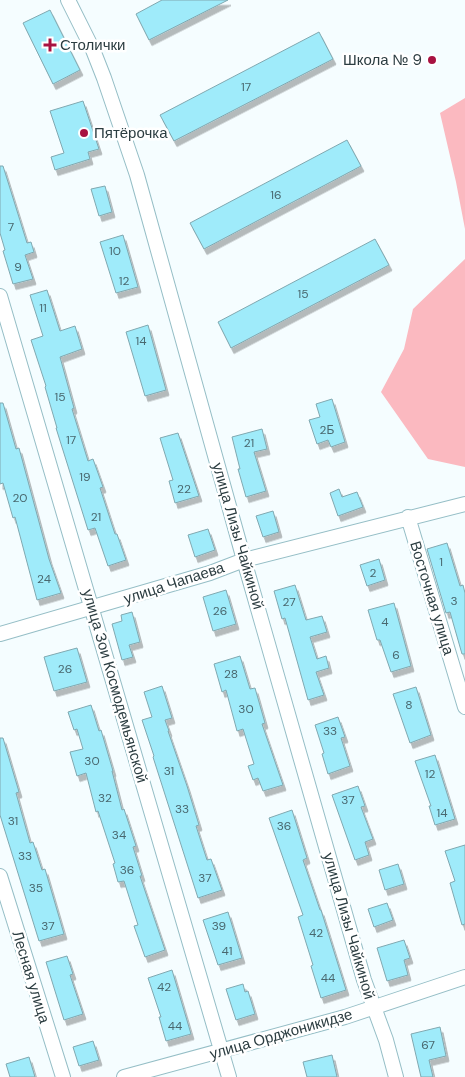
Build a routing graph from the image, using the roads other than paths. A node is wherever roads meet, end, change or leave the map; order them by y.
1 (68, 0) edge
2 (0, 296) edge
3 (465, 504) edge
4 (408, 517) junction
5 (244, 560) junction
6 (93, 608) junction
7 (0, 634) edge
8 (465, 707) edge
9 (0, 876) edge
10 (465, 978) edge
11 (373, 1007) junction
12 (222, 1052) junction
13 (63, 1077) edge
14 (124, 1077) edge
15 (229, 1077) edge
16 (396, 1077) edge

1 - 5 street, улица Лизы Чайкиной
2 - 6 street, улица Зои Космодемьянской
3 - 4 street, улица Чапаева
4 - 5 street, улица Чапаева
4 - 8 street, Восточная улица
5 - 6 street, улица Чапаева
5 - 11 street, улица Лизы Чайкиной
6 - 7 street, улица Чапаева
6 - 12 street, улица Зои Космодемьянской
9 - 13 street, Лесная улица
10 - 11 street, улица Орджоникидзе
11 - 12 street, улица Орджоникидзе
11 - 16 street, улица Лизы Чайкиной
12 - 14 street, улица Орджоникидзе
12 - 15 street, улица Зои Космодемьянской

